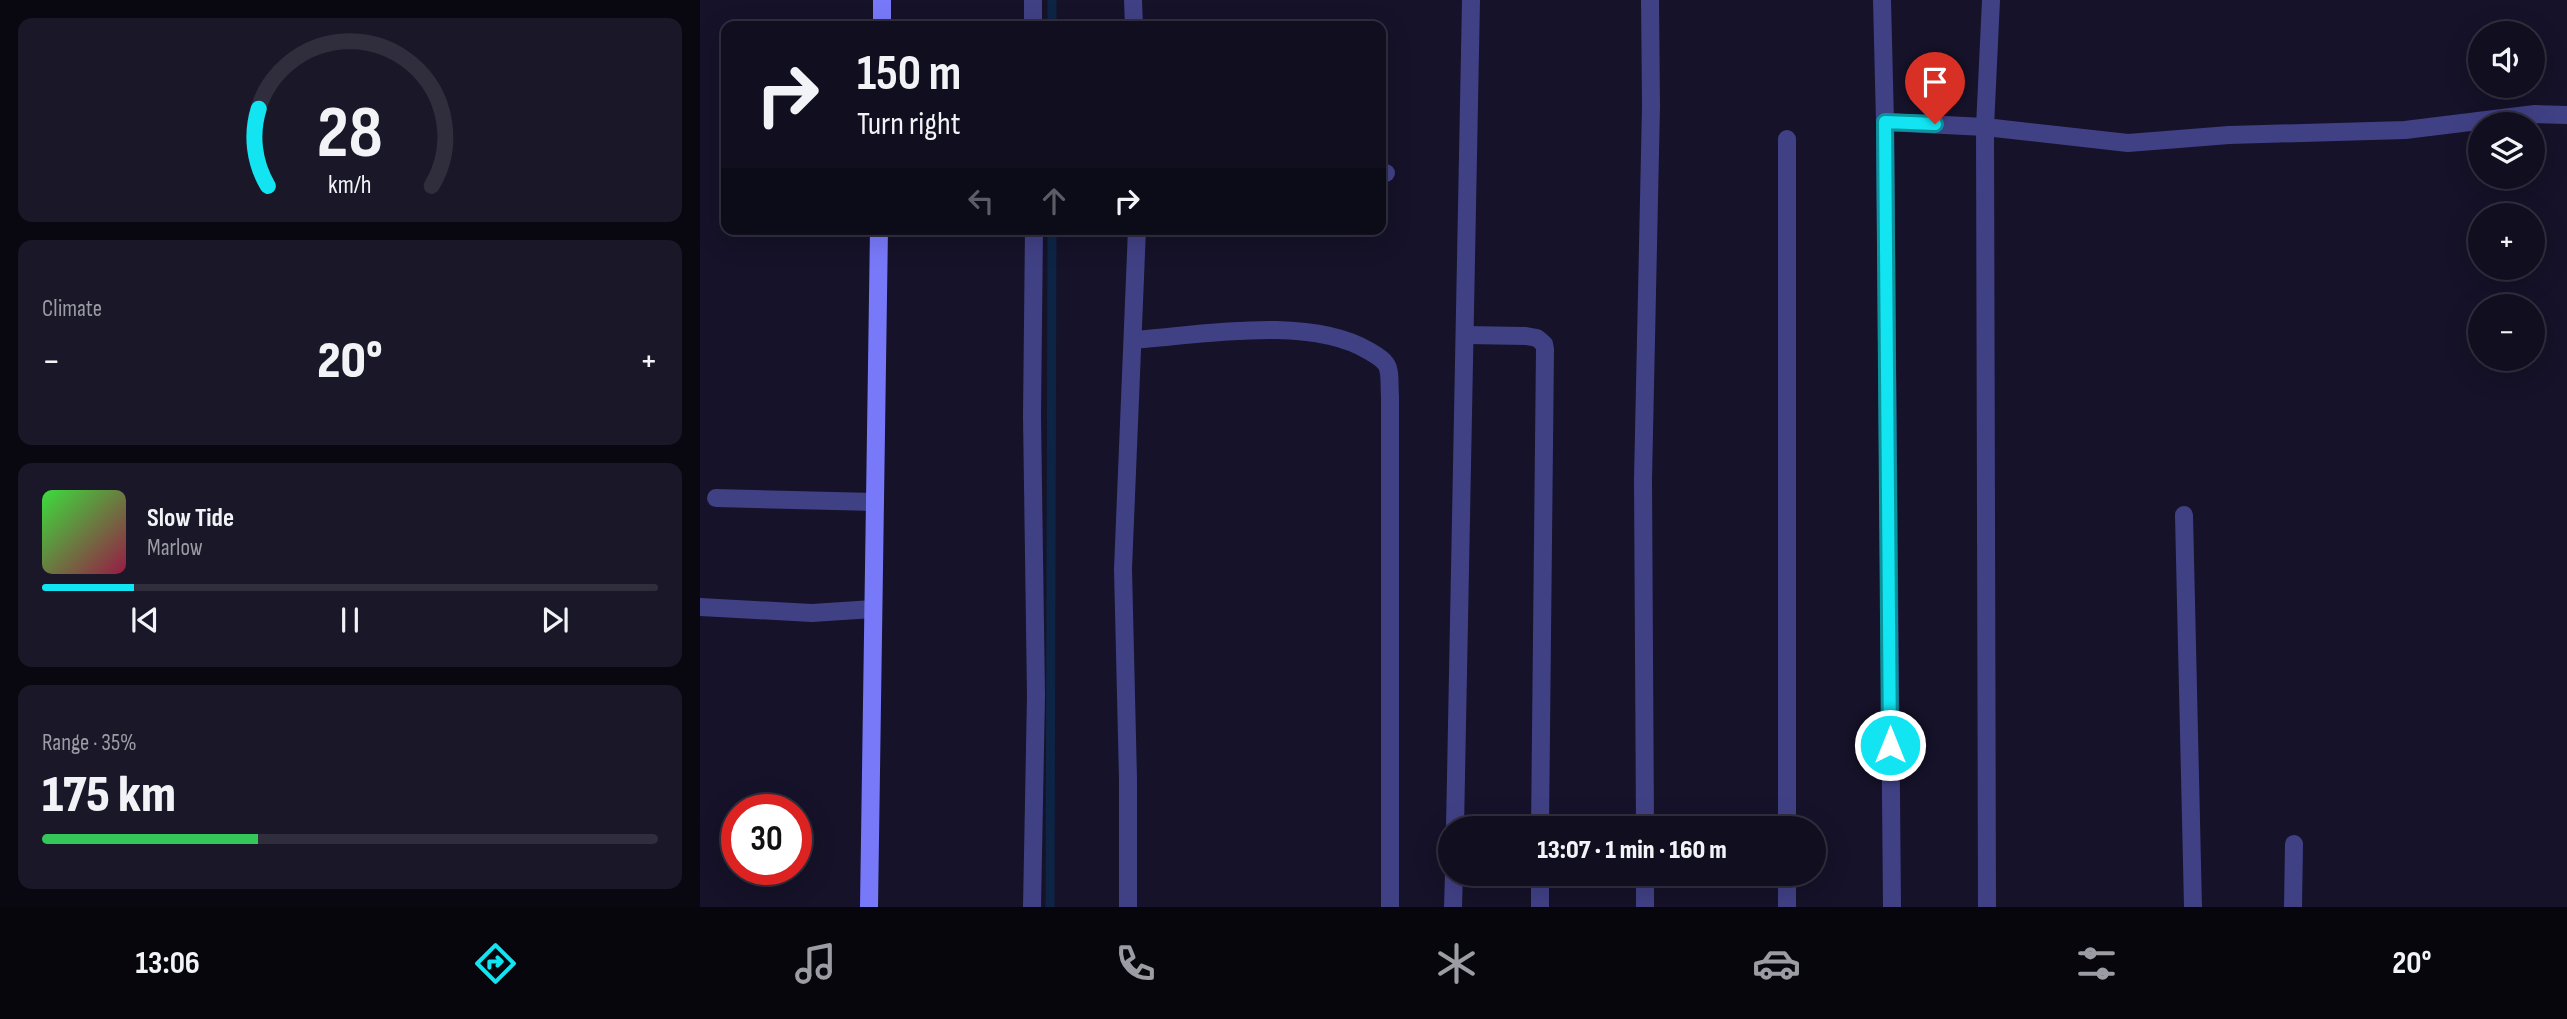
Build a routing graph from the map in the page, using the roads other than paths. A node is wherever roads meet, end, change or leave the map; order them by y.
1 (882, 0) edge
2 (1033, 0) edge
3 (1133, 0) edge
4 (1471, 0) edge
5 (1650, 0) edge
6 (1882, 0) edge
7 (1992, 0) edge
8 (882, 21) edge
9 (1034, 21) edge
10 (1134, 21) edge
11 (2567, 115) edge
12 (1885, 122) junction
13 (1985, 127) junction
14 (1787, 139) dead end
15 (879, 235) edge
16 (1034, 235) edge
17 (1136, 235) edge
18 (1465, 335) junction
19 (1133, 341) junction
20 (716, 498) dead end
21 (875, 502) junction
22 (2184, 514) dead end
23 (700, 607) edge
24 (873, 609) junction
25 (1455, 816) edge
26 (1540, 816) edge
27 (1645, 816) edge
28 (1787, 816) edge
29 (2294, 844) dead end
30 (1454, 886) edge
31 (1540, 886) edge
32 (1645, 886) edge
33 (1787, 886) edge
34 (869, 907) edge
35 (1032, 907) edge
36 (1128, 907) edge
37 (1390, 907) edge
38 (1453, 907) edge
39 (1540, 907) edge
40 (1646, 907) edge
41 (1787, 907) edge
42 (1892, 907) edge
43 (1987, 907) edge
44 (2193, 907) edge
45 (2293, 907) edge

1 - 8 main road
2 - 9 street
3 - 10 street
4 - 18 street
5 - 27 street
6 - 12 street
7 - 13 street
11 - 13 street
12 - 13 street
12 - 42 street
13 - 43 street
14 - 28 street
15 - 21 main road
16 - 35 street
17 - 19 street
18 - 25 street
18 - 26 street
19 - 36 street
19 - 37 street
20 - 21 street
21 - 24 main road
22 - 44 street
23 - 24 street
24 - 34 main road
29 - 45 street
30 - 38 street
31 - 39 street
32 - 40 street
33 - 41 street

